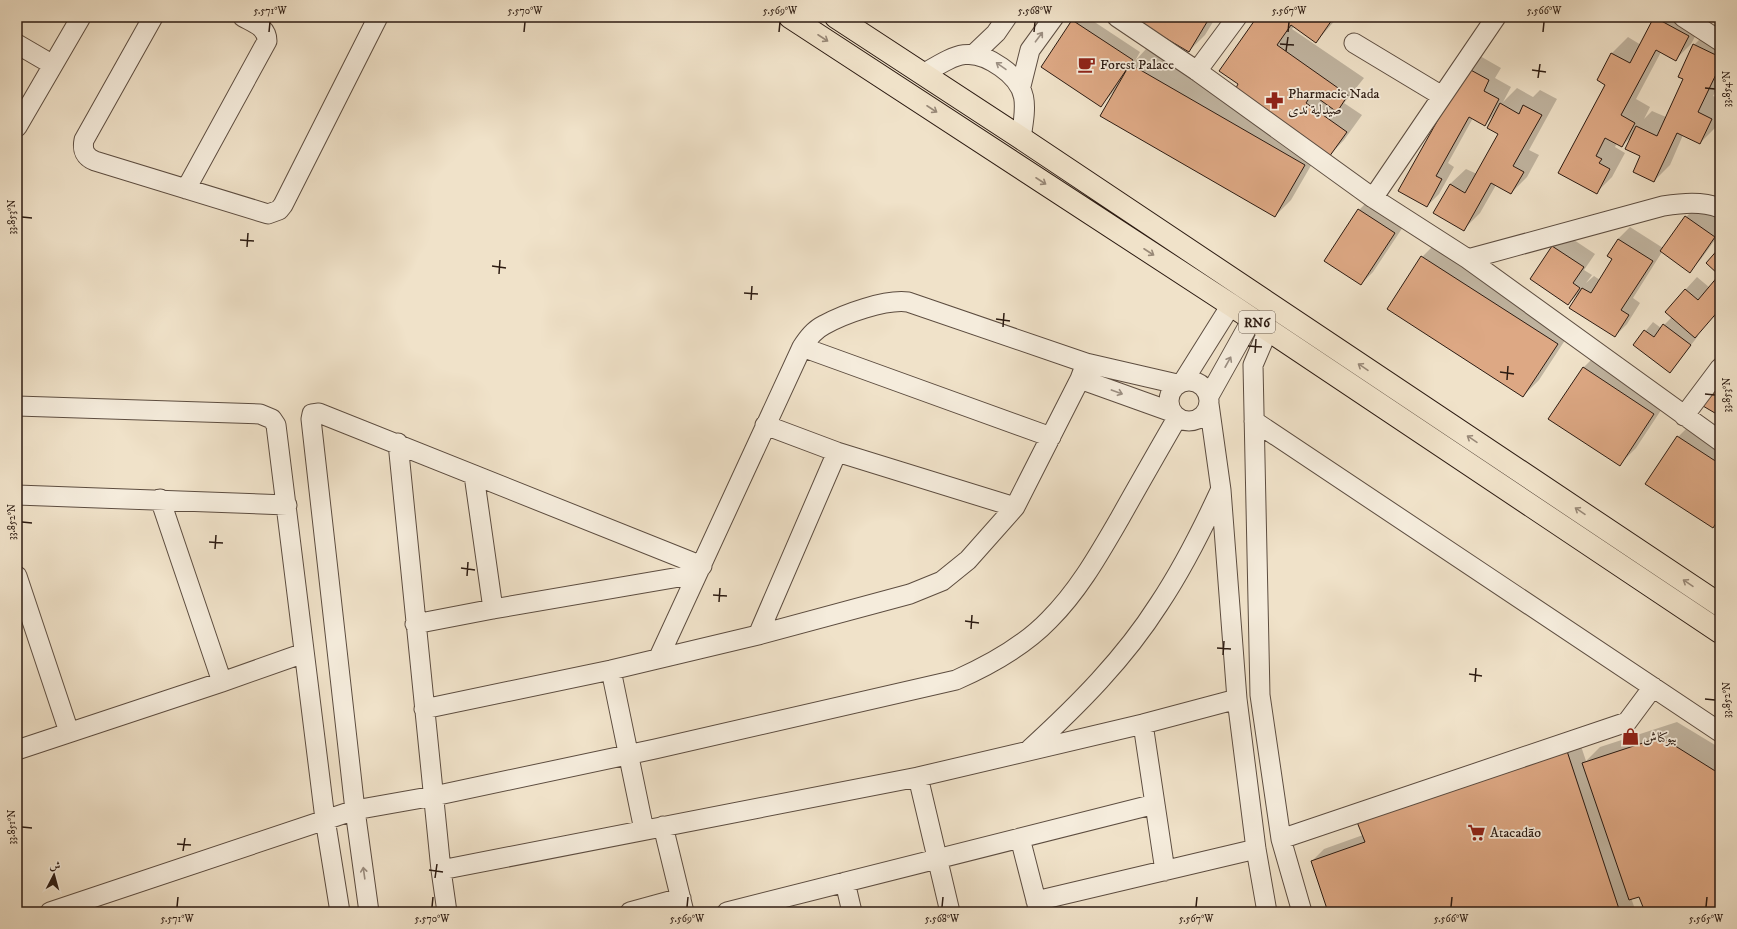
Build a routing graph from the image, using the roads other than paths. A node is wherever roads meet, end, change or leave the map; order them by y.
1 (81, 17) edge
2 (153, 17) edge
3 (244, 17) edge
4 (378, 17) edge
5 (790, 17) edge
6 (836, 17) edge
7 (1007, 17) edge
8 (1054, 17) edge
9 (1117, 17) edge
10 (1237, 17) edge
11 (1496, 17) edge
12 (1683, 17) edge
13 (1720, 41) edge
14 (1354, 43) dead end
15 (17, 44) edge
16 (974, 54) junction
17 (52, 65) junction
18 (1197, 71) junction
19 (923, 74) junction
20 (1022, 86) junction
21 (1442, 96) junction
22 (17, 127) edge
23 (1021, 138) junction
24 (186, 189) junction
25 (1373, 198) junction
26 (1720, 208) edge
27 (1468, 259) junction
28 (1231, 305) junction
29 (1260, 324) junction
30 (802, 347) junction
31 (1720, 368) edge
32 (1083, 371) junction
33 (1181, 382) junction
34 (1209, 400) junction
35 (17, 406) edge
36 (1175, 415) junction
37 (1684, 416) junction
38 (1254, 421) junction
39 (765, 425) junction
40 (1051, 437) junction
41 (1720, 441) edge
42 (398, 443) junction
43 (837, 452) junction
44 (474, 475) junction
45 (1221, 490) junction
46 (17, 495) edge
47 (160, 499) junction
48 (286, 505) junction
49 (1015, 507) junction
50 (700, 570) junction
51 (17, 576) edge
52 (1720, 605) edge
53 (493, 609) junction
54 (415, 624) junction
55 (1720, 632) edge
56 (758, 635) junction
57 (304, 653) junction
58 (659, 657) junction
59 (611, 670) junction
60 (222, 682) junction
61 (1653, 687) junction
62 (1237, 699) junction
63 (424, 708) junction
64 (1143, 724) junction
65 (68, 732) junction
66 (1720, 732) edge
67 (17, 750) edge
68 (1029, 750) junction
69 (630, 754) junction
70 (918, 777) junction
71 (434, 796) junction
72 (1155, 804) junction
73 (355, 810) junction
74 (325, 819) junction
75 (664, 826) junction
76 (644, 830) junction
77 (1020, 838) junction
78 (1281, 839) junction
79 (1256, 849) junction
80 (938, 859) junction
81 (441, 870) junction
82 (1165, 871) junction
83 (845, 882) junction
84 (682, 905) edge
85 (771, 907) edge
86 (1037, 907) edge
87 (50, 912) edge
88 (340, 912) edge
89 (369, 912) edge
90 (447, 912) edge
91 (630, 912) edge
92 (727, 912) edge
93 (852, 912) edge
94 (950, 912) edge
95 (1267, 912) edge
96 (1302, 912) edge

1 - 17 street
2 - 24 street
3 - 24 street
4 - 24 street
5 -> 28 highway, RN6
6 - 19 highway, RN6
7 - 16 street
20 -> 8 street
9 - 18 street
10 - 18 street
11 - 21 street
12 - 13 street
14 - 21 street
15 - 17 street
16 - 19 street
20 -> 16 street
17 - 22 street
18 - 25 street
19 - 23 highway, RN6
20 - 23 street
21 - 25 street
52 -> 23 highway, RN6
25 - 27 street
26 - 27 street
27 - 37 street
28 - 29 highway, RN6
28 - 33 street
34 -> 29 street
29 - 38 street
29 - 55 highway, RN6
30 - 32 street
30 - 39 street
30 - 40 street
31 - 37 street
32 - 33 street
32 -> 36 street
32 - 40 street
33 - 34 street
33 - 36 street
34 - 36 street
34 - 45 street
35 - 48 street
36 - 69 street
37 - 41 street
38 - 61 street
38 - 78 street
39 - 43 street
39 - 50 street
40 - 49 street
42 - 44 street
42 - 54 street
42 - 73 street
43 - 49 street
43 - 56 street
44 - 50 street
44 - 53 street
45 - 62 street
45 - 68 street
46 - 47 street
47 - 48 street
47 - 60 street
48 - 57 street
49 - 56 street
50 - 53 street
50 - 58 street
51 - 65 street
53 - 54 street
54 - 63 street
56 - 58 street
57 - 60 street
57 - 74 street
58 - 59 street
59 - 63 street
59 - 69 street
60 - 65 street
61 - 66 street
61 - 78 street
62 - 64 street
62 - 79 street
63 - 71 street
64 - 68 street
64 - 72 street
65 - 67 street
68 - 70 street
69 - 71 street
69 - 76 street
70 - 75 street
70 - 80 street
71 - 73 street
71 - 81 street
72 - 77 street
72 - 82 street
73 - 74 street
89 -> 73 street
74 - 87 street
74 - 88 street
75 - 76 street
75 - 84 street
76 - 81 street
77 - 80 street
77 - 86 street
78 - 96 street
79 - 82 street
79 - 95 street
80 - 83 street
80 - 94 street
81 - 90 street
82 - 86 street
83 - 85 street
83 - 93 street
84 - 91 street
85 - 92 street

